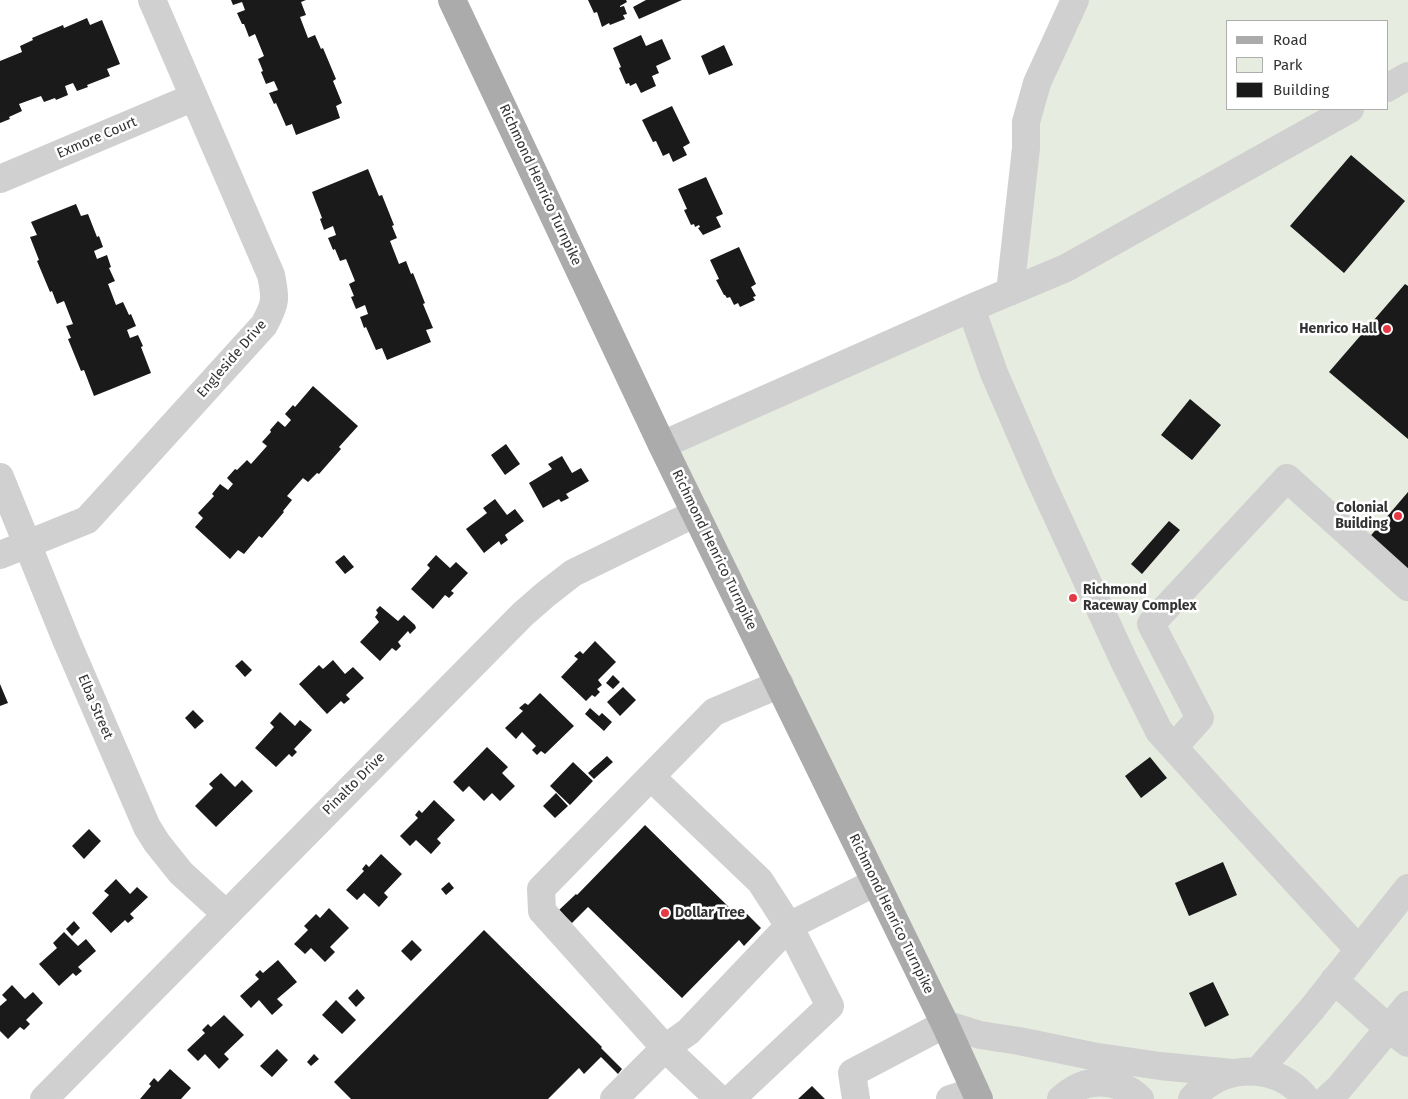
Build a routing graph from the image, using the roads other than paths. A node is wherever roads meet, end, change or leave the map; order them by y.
1 (152, 0) edge
2 (452, 0) edge
3 (1075, 0) edge
4 (1408, 76) edge
5 (1388, 87) edge
6 (194, 97) junction
7 (1348, 110) edge
8 (0, 179) edge
9 (1010, 292) junction
10 (971, 308) junction
11 (662, 445) junction
12 (0, 477) edge
13 (696, 513) junction
14 (27, 545) junction
15 (0, 555) edge
16 (1408, 587) edge
17 (780, 684) junction
18 (1174, 747) junction
19 (651, 777) junction
20 (876, 882) junction
21 (1408, 888) edge
22 (226, 914) junction
23 (789, 926) junction
24 (1359, 950) junction
25 (1334, 980) junction
26 (1408, 1005) edge
27 (945, 1024) junction
28 (1398, 1036) edge
29 (665, 1048) junction
30 (1092, 1056) junction
31 (1245, 1072) junction
32 (1137, 1095) edge
33 (968, 1096) edge
34 (44, 1099) edge
35 (614, 1099) edge
36 (718, 1099) edge
37 (731, 1099) edge
38 (856, 1099) edge
39 (1061, 1099) edge
40 (1192, 1099) edge
41 (1306, 1099) edge
42 (1327, 1099) edge

1 - 6 street, Engleside Drive
2 - 11 main road, Richmond Henrico Turnpike
3 - 9 street
4 - 5 street
6 - 8 street, Exmore Court
6 - 14 street, Engleside Drive
7 - 9 street
9 - 10 street
10 - 11 street
10 - 18 street
11 - 13 main road, Richmond Henrico Turnpike
12 - 14 street, Elba Street
13 - 17 main road, Richmond Henrico Turnpike
13 - 22 street, Pinalto Drive
14 - 15 street, Engleside Drive
14 - 22 street, Elba Street
16 - 18 street
17 - 19 street
17 - 20 main road, Richmond Henrico Turnpike
18 - 24 street
19 - 23 street
19 - 29 street
20 - 23 street
20 - 27 main road, Richmond Henrico Turnpike
21 - 24 street
22 - 34 street, Pinalto Drive
23 - 29 street
23 - 37 street
24 - 25 street
25 - 28 street
25 - 31 street
26 - 28 street
27 - 30 street
27 - 33 main road, Richmond Henrico Turnpike
27 - 38 street
28 - 42 street
29 - 35 street
29 - 36 street
30 - 31 street
30 - 32 street
31 - 40 street
31 - 41 street
32 - 39 street

